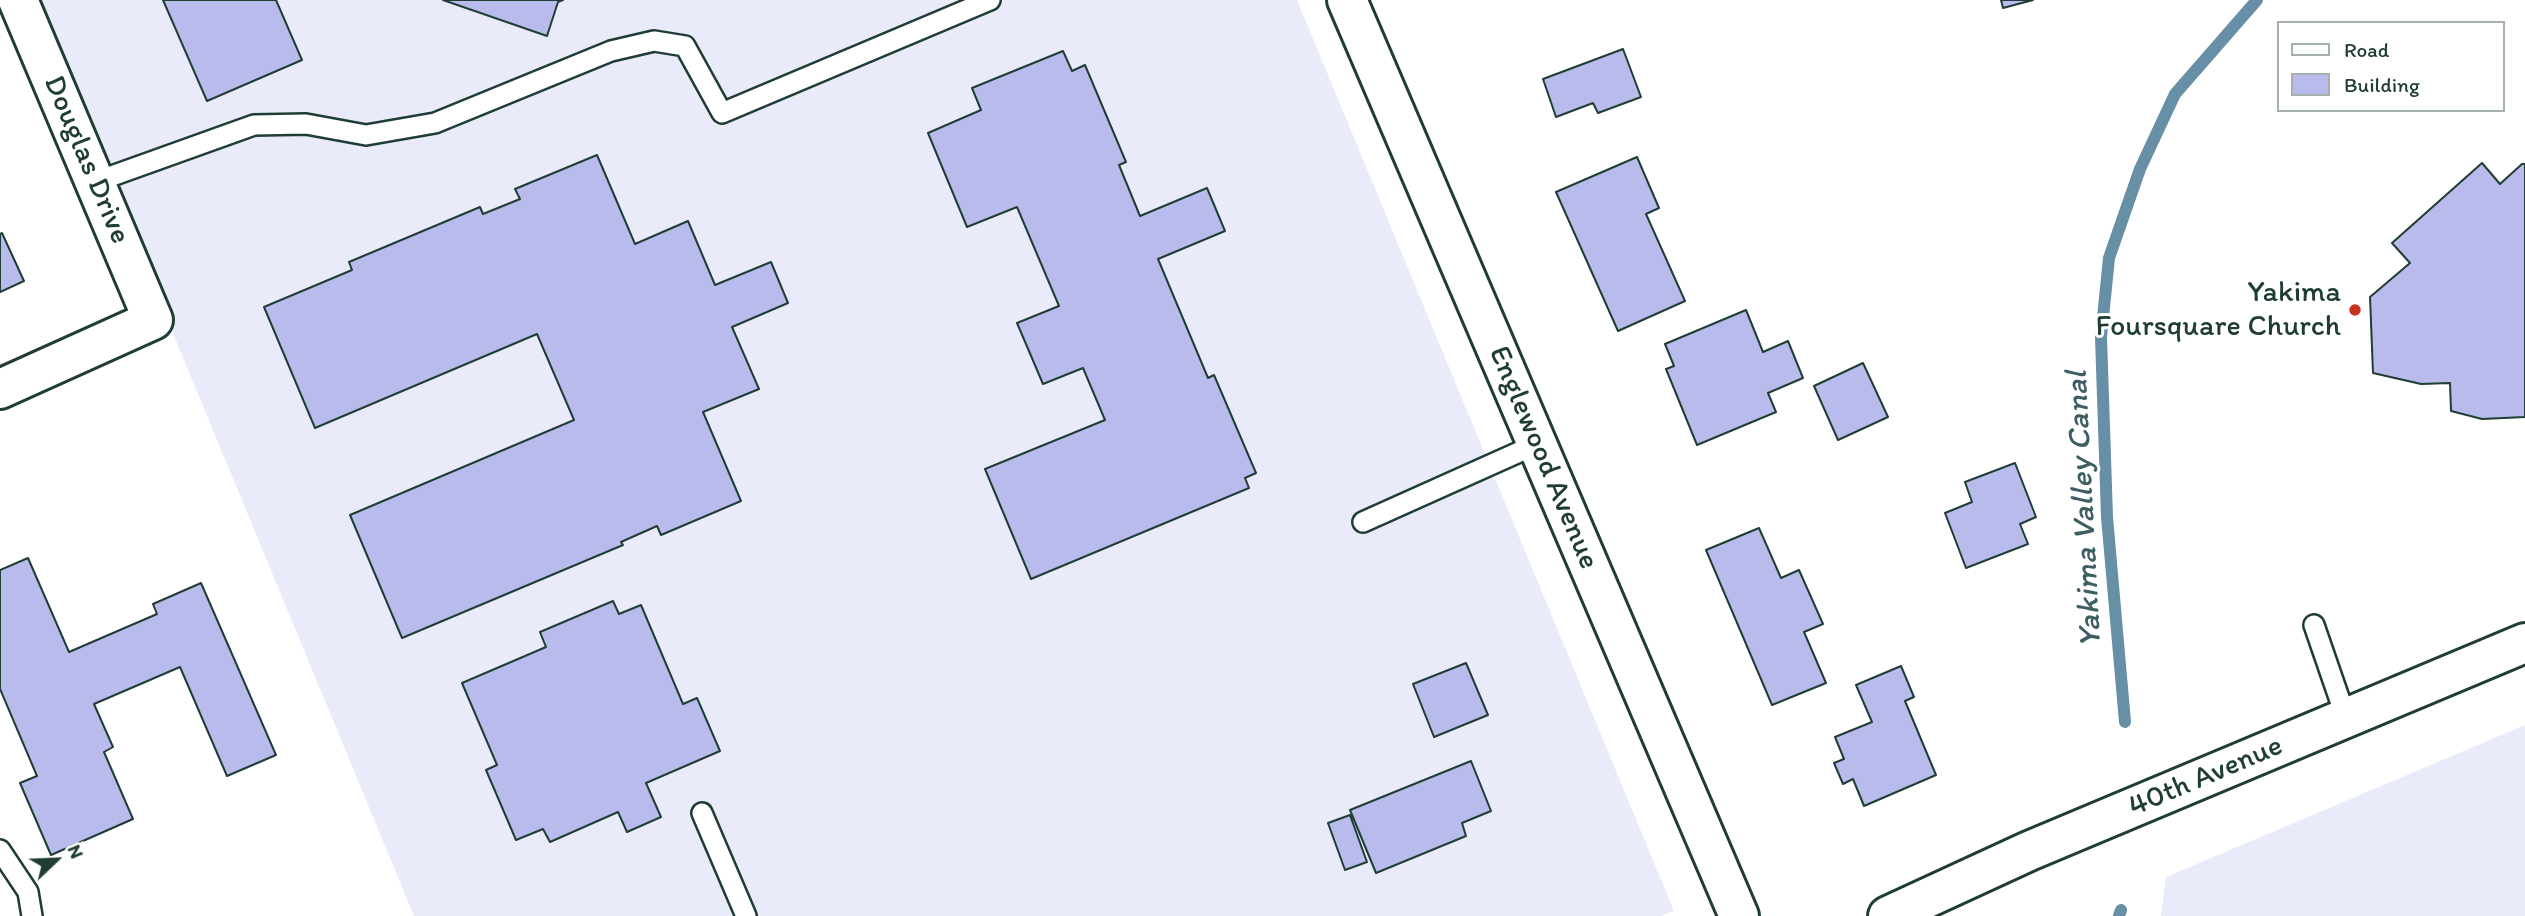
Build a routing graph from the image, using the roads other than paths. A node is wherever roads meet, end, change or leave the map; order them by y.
1 (18, 0) edge
2 (990, 0) edge
3 (1347, 0) edge
4 (95, 182) junction
5 (0, 388) edge
6 (1537, 444) junction
7 (1363, 522) dead end
8 (2314, 625) dead end
9 (2525, 643) edge
10 (2346, 718) junction
11 (702, 813) dead end
12 (0, 850) edge
13 (32, 916) edge
14 (746, 916) edge
15 (1738, 916) edge
16 (1888, 916) edge

1 - 4 street, Douglas Drive
2 - 4 lane
3 - 6 street, Englewood Avenue
4 - 5 street, Douglas Drive
6 - 7 lane
6 - 15 street, Englewood Avenue
8 - 10 lane
9 - 10 street, 40th Avenue
10 - 16 street, 40th Avenue
11 - 14 lane
12 - 13 lane

